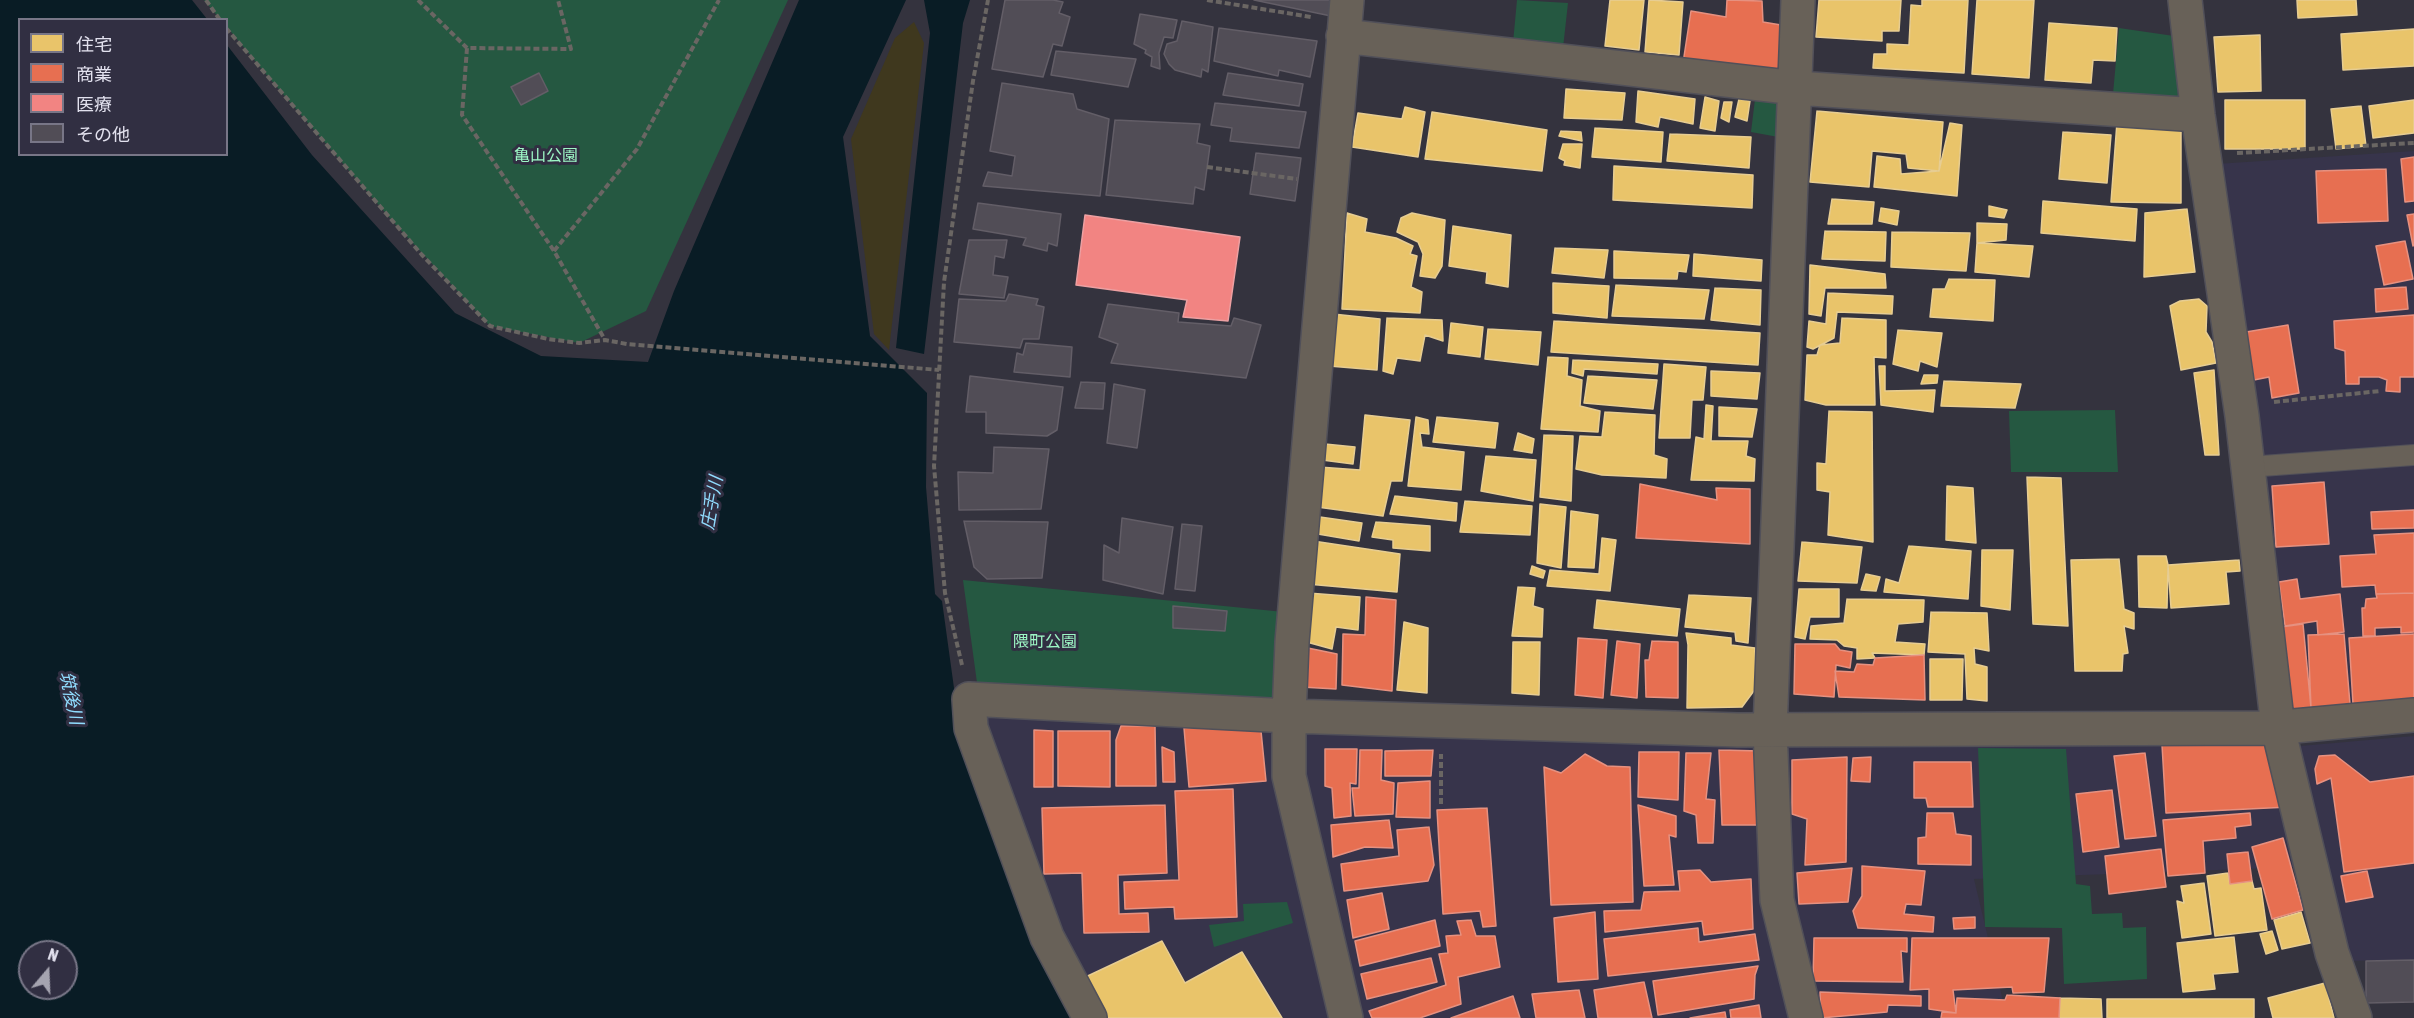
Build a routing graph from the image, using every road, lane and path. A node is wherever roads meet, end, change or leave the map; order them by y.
1 (206, 0) edge
2 (418, 0) edge
3 (558, 0) edge
4 (719, 0) edge
5 (988, 0) edge
6 (1207, 0) edge
7 (1798, 0) edge
8 (2185, 0) edge
9 (219, 18) edge
10 (1345, 19) edge
11 (228, 30) edge
12 (467, 48) junction
13 (1796, 88) junction
14 (2198, 115) junction
15 (2414, 143) edge
16 (2204, 155) junction
17 (1207, 167) dead end
18 (1330, 184) junction
19 (554, 251) junction
20 (605, 340) junction
21 (2380, 391) dead end
22 (2241, 406) junction
23 (2414, 455) edge
24 (2248, 467) junction
25 (2414, 715) edge
26 (1289, 717) junction
27 (1441, 721) junction
28 (2278, 728) junction
29 (1770, 730) junction
30 (1441, 804) dead end
31 (1090, 1018) edge
32 (1346, 1018) edge
33 (1806, 1018) edge
34 (2355, 1018) edge

1 - 9 path
2 - 12 path
3 - 12 path
4 - 19 path
5 - 20 path
6 - 10 path
7 - 13 street
8 - 14 street
10 - 13 street
10 - 18 street
11 - 20 path
12 - 19 path
13 - 14 street
13 - 29 street
14 - 16 street
15 - 16 path
16 - 22 street
17 - 18 path
18 - 26 street
19 - 20 path
21 - 22 path
22 - 24 street
23 - 24 lane
24 - 28 street
25 - 28 street
26 - 27 street
26 - 31 street
26 - 32 street
27 - 29 street
27 - 30 path
28 - 29 street
28 - 34 street
29 - 33 street

